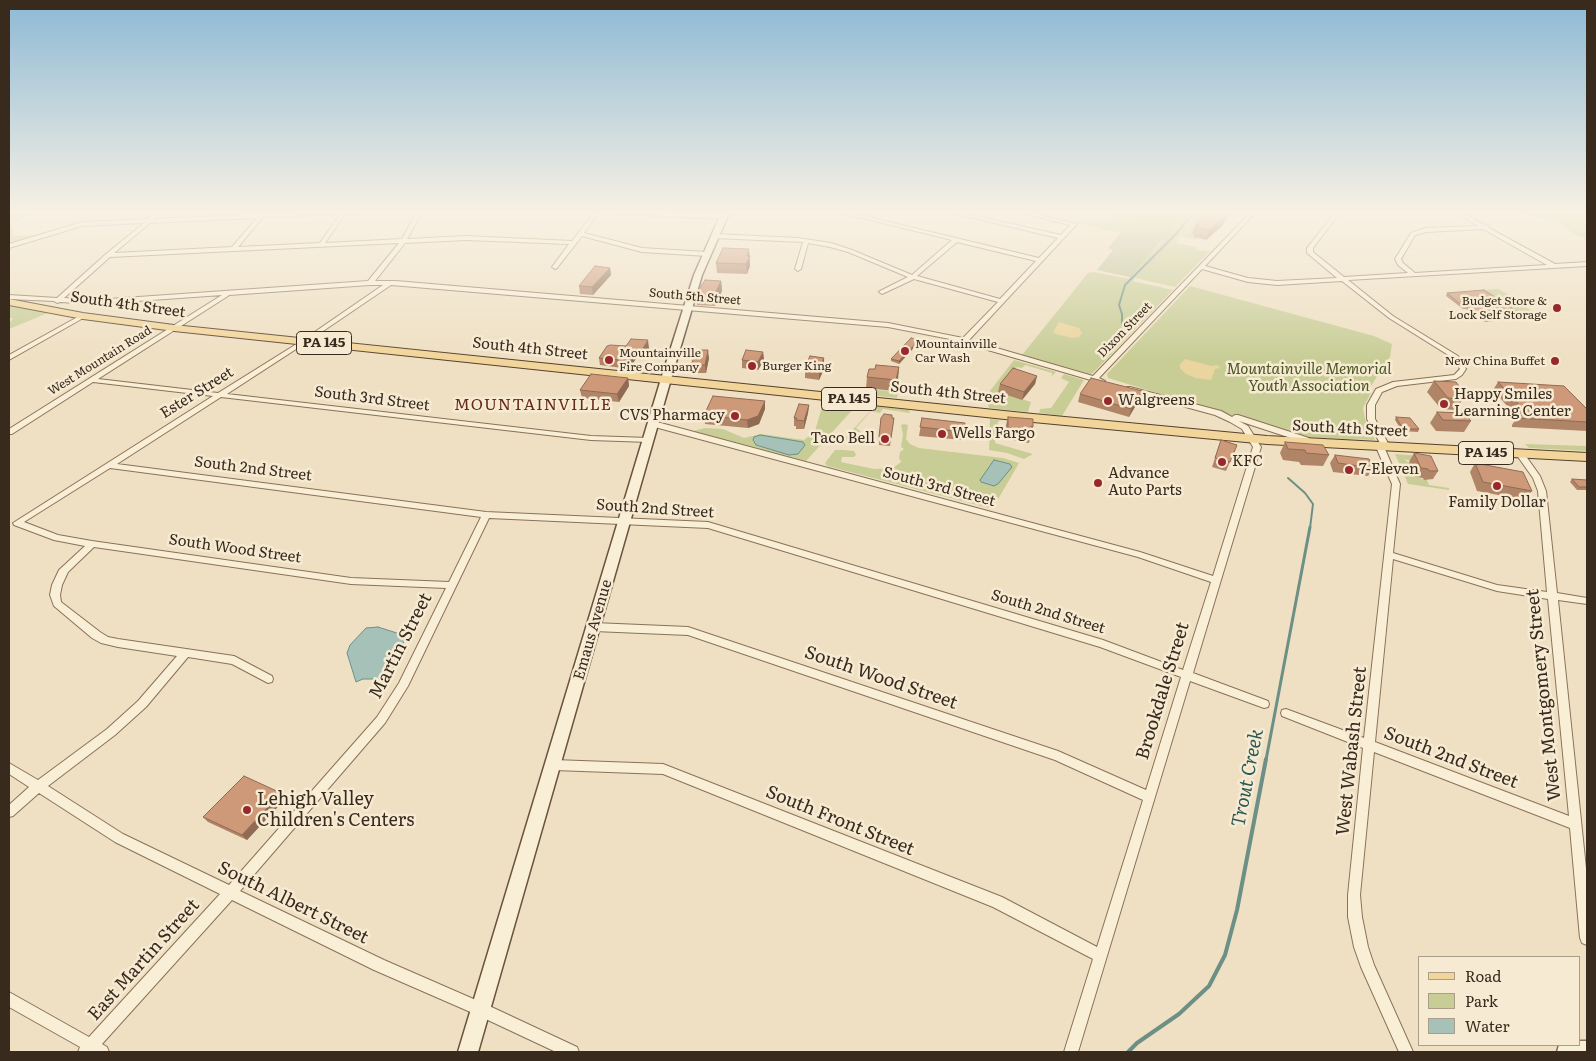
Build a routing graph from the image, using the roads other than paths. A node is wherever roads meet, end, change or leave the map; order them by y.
1 (1041, 260) edge
2 (102, 261) edge
3 (388, 261) edge
4 (559, 261) edge
5 (704, 261) edge
6 (800, 261) edge
7 (875, 261) edge
8 (932, 261) edge
9 (1207, 261) edge
10 (1318, 261) edge
11 (1399, 261) edge
12 (1544, 261) edge
13 (1587, 264) edge
14 (1554, 266) junction
15 (554, 267) dead end
16 (1201, 267) junction
17 (798, 269) dead end
18 (1414, 274) junction
19 (913, 277) junction
20 (1343, 279) junction
21 (370, 283) junction
22 (390, 283) junction
23 (882, 292) dead end
24 (229, 293) junction
25 (9, 297) edge
26 (58, 301) junction
27 (1002, 301) junction
28 (9, 302) edge
29 (688, 308) junction
30 (83, 316) junction
31 (174, 328) junction
32 (305, 341) junction
33 (964, 342) junction
34 (9, 358) edge
35 (1094, 379) junction
36 (92, 380) junction
37 (666, 380) junction
38 (1113, 384) edge
39 (1122, 387) edge
40 (220, 395) junction
41 (1218, 413) junction
42 (654, 424) junction
43 (9, 432) edge
44 (1251, 438) junction
45 (650, 440) junction
46 (1316, 443) junction
47 (1383, 447) junction
48 (1520, 454) junction
49 (1587, 457) edge
50 (108, 465) junction
51 (486, 515) junction
52 (626, 520) junction
53 (17, 523) joint
54 (92, 544) junction
55 (1389, 555) junction
56 (1215, 580) junction
57 (452, 585) junction
58 (1552, 597) junction
59 (1587, 601) edge
60 (594, 627) junction
61 (186, 652) junction
62 (1186, 675) junction
63 (268, 679) dead end
64 (1264, 704) dead end
65 (1286, 713) dead end
66 (1370, 746) junction
67 (554, 765) junction
68 (9, 768) edge
69 (38, 787) junction
70 (1149, 797) junction
71 (9, 812) edge
72 (1575, 824) junction
73 (230, 893) junction
74 (1587, 938) edge
75 (1101, 956) junction
76 (9, 998) edge
77 (480, 1009) junction
78 (93, 1050) edge
79 (1587, 1050) edge
80 (468, 1052) edge
81 (572, 1052) edge
82 (1071, 1052) edge
83 (1406, 1052) edge
84 (1566, 1052) edge

1 - 27 street
2 - 26 street
3 - 21 street
4 - 15 street
5 - 29 main road, Emaus Avenue
6 - 17 street
7 - 19 street
8 - 19 street
9 - 16 street, Dixon Street
10 - 20 street
11 - 18 street
12 - 14 street
13 - 14 street
14 - 18 street
16 - 20 street
16 - 35 street, Dixon Street
18 - 20 street
19 - 23 street
19 - 27 street
20 - 47 street, West Wabash Street
21 - 22 street, South 5th Street
21 - 24 street, South 5th Street
22 - 29 street, South 5th Street
22 - 32 street, Ester Street
24 - 26 street, South 5th Street
24 - 31 street, West Mountain Road
25 - 26 street, South 5th Street
27 - 33 street
28 - 30 main road, South 4th Street / PA 145
29 - 33 street, South 5th Street
29 - 37 main road, Emaus Avenue
30 - 31 main road, South 4th Street / PA 145
30 - 34 street
31 - 32 main road, South 4th Street / PA 145
31 - 36 street, West Mountain Road
32 - 37 main road, South 4th Street / PA 145
32 - 40 street, Ester Street
33 - 35 street, South 5th Street
35 - 38 street, South 5th Street
36 - 40 street, South 3rd Street
36 - 43 street, West Mountain Road
37 - 42 main road, Emaus Avenue
37 - 44 main road, South 4th Street / PA 145
39 - 41 street
40 - 45 street, South 3rd Street
40 - 50 street, Ester Street
41 - 44 street
41 - 46 street
42 - 45 main road, Emaus Avenue
42 - 56 street, South 3rd Street
44 - 46 main road, South 4th Street / PA 145
44 - 56 street, Brookdale Street
45 - 52 main road, Emaus Avenue
46 - 47 main road, South 4th Street / PA 145
47 - 48 main road, South 4th Street / PA 145
47 - 55 street, West Wabash Street
48 - 49 main road, South 4th Street / PA 145
48 - 58 street, West Montgomery Street
50 - 51 street, South 2nd Street
50 - 53 street, Ester Street
51 - 52 street, South 2nd Street
51 - 57 street, Martin Street
52 - 60 main road, Emaus Avenue
52 - 62 street, South 2nd Street
53 - 54 street, South Wood Street
54 - 57 street, South Wood Street
54 - 61 street
55 - 58 street
55 - 66 street, West Wabash Street
56 - 62 street, Brookdale Street
57 - 73 street, Martin Street
58 - 59 street
58 - 72 street, West Montgomery Street
60 - 67 main road, Emaus Avenue
60 - 70 street, South Wood Street
61 - 63 street
61 - 69 street
62 - 64 street, South 2nd Street
62 - 70 street, Brookdale Street
65 - 66 street, South 2nd Street
66 - 72 street, South 2nd Street
66 - 83 street, West Wabash Street
67 - 75 street, South Front Street
67 - 77 main road, Emaus Avenue
68 - 69 street, South Albert Street
69 - 71 street
69 - 73 street, South Albert Street
70 - 75 street, Brookdale Street
72 - 74 street, West Montgomery Street
73 - 77 street, South Albert Street
73 - 78 street, East Martin Street
75 - 82 street, Brookdale Street
76 - 78 street
77 - 80 main road, Emaus Avenue
77 - 81 street, South Albert Street
79 - 84 street

